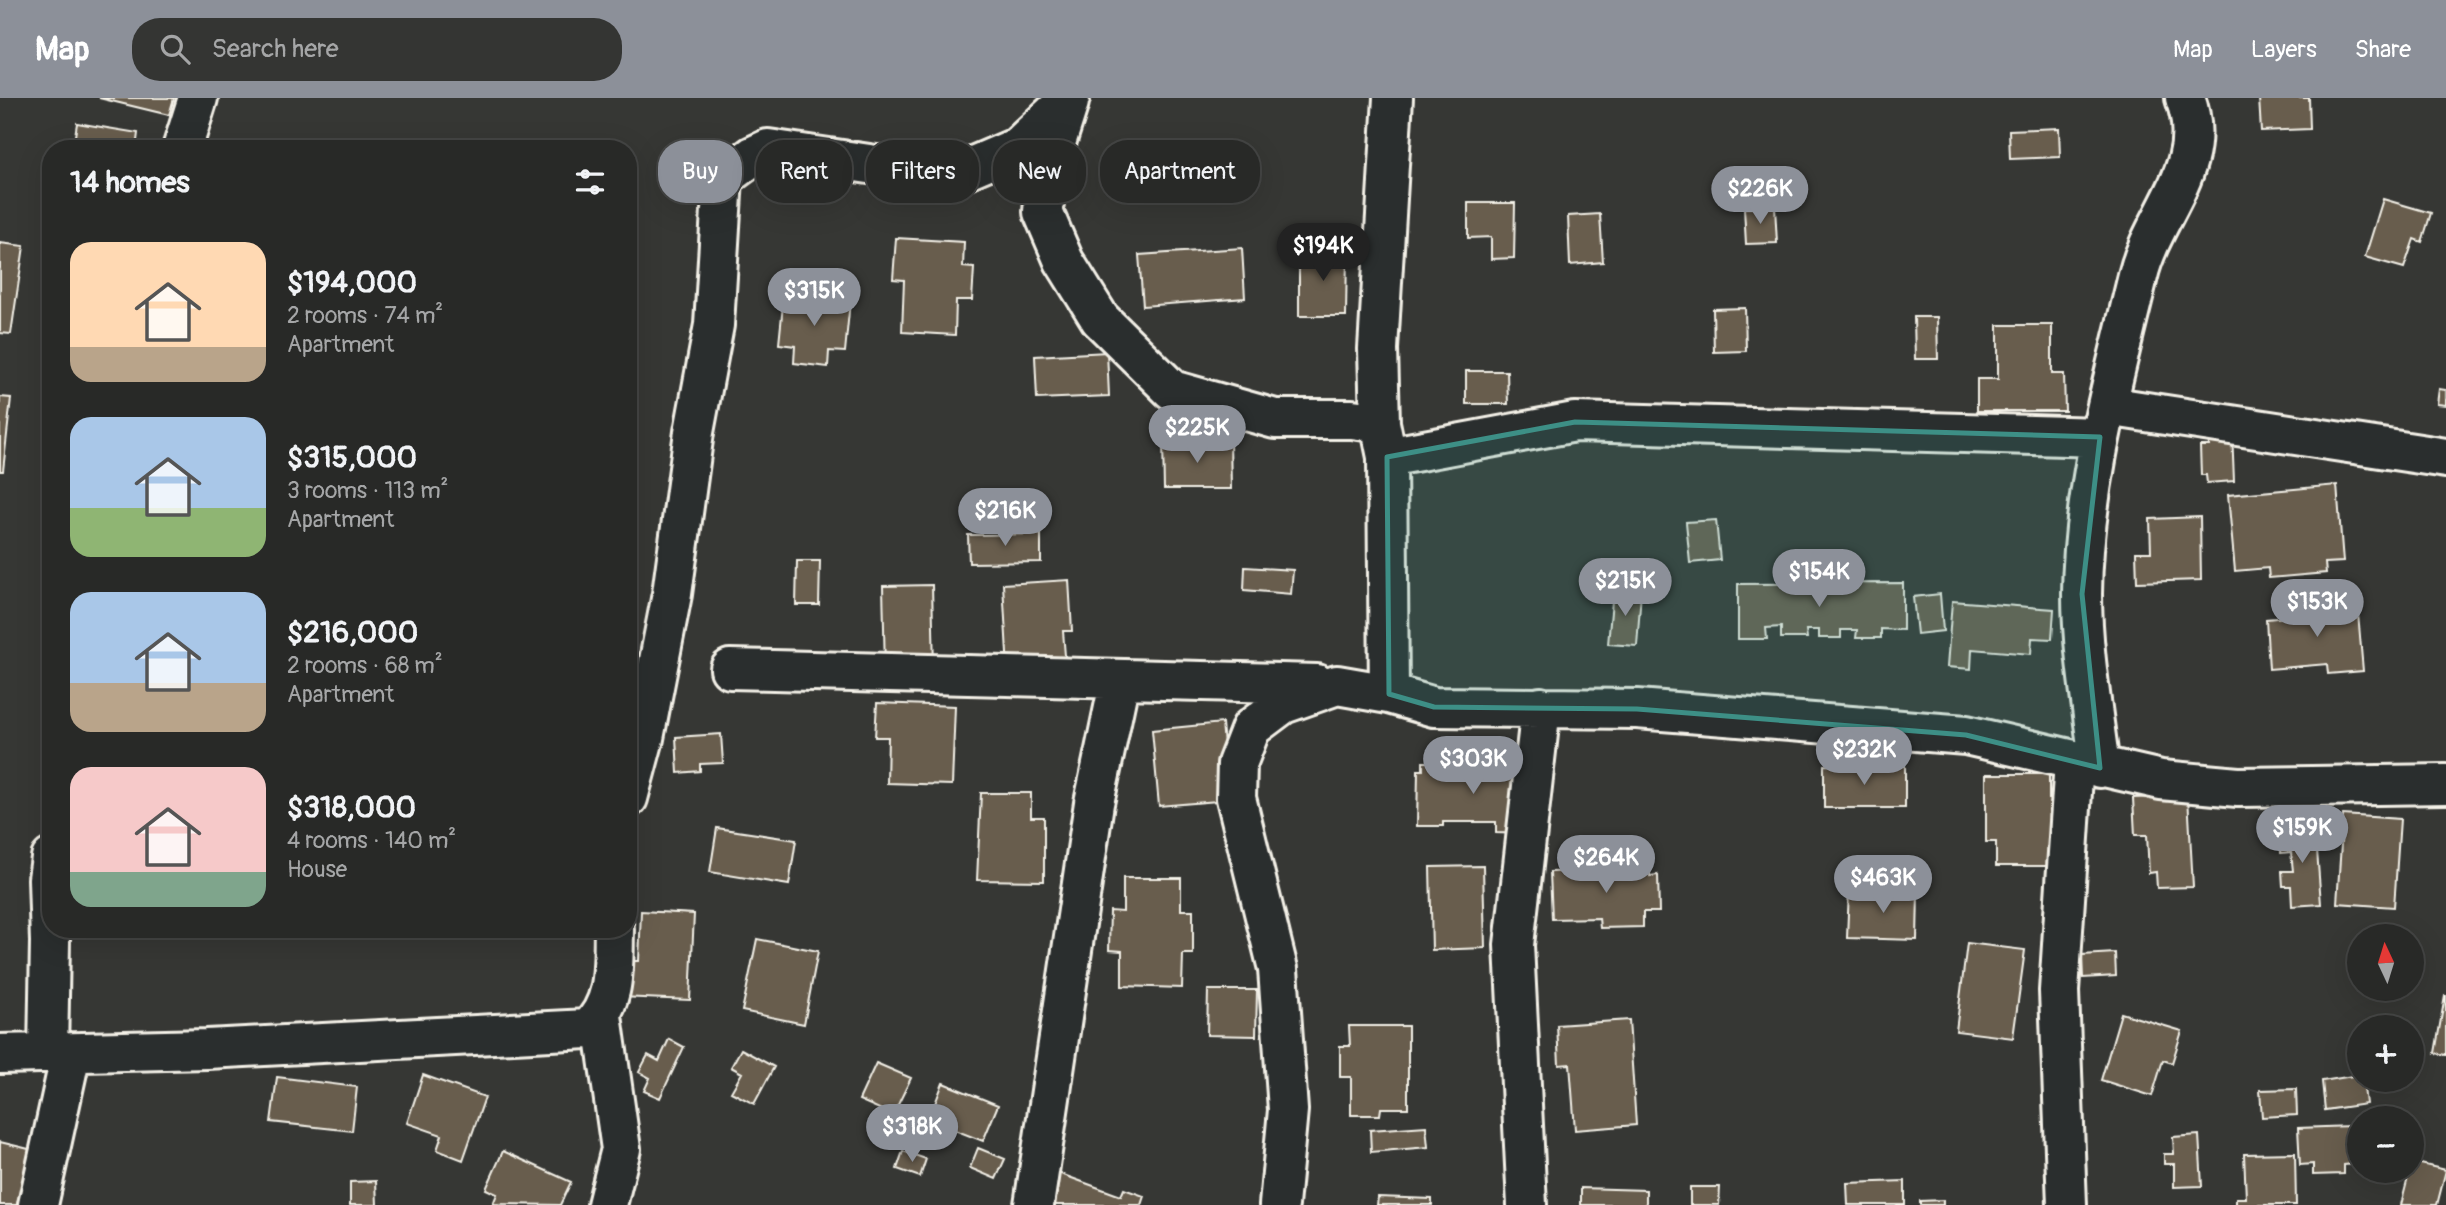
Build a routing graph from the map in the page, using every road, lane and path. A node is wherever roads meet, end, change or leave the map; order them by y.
1 (198, 98) edge
2 (1070, 98) edge
3 (1393, 98) edge
4 (2185, 98) edge
5 (185, 140) edge
6 (2103, 422) junction
7 (1383, 440) junction
8 (2446, 458) edge
9 (730, 669) dead end
10 (1119, 678) junction
11 (1337, 685) junction
12 (1390, 694) junction
13 (1542, 707) junction
14 (2087, 765) junction
15 (637, 766) edge
16 (2446, 784) edge
17 (50, 938) edge
18 (613, 938) edge
19 (602, 1016) junction
20 (59, 1053) junction
21 (0, 1054) edge
22 (38, 1205) edge
23 (607, 1205) edge
24 (1034, 1205) edge
25 (1279, 1205) edge
26 (1527, 1205) edge
27 (2067, 1205) edge

1 - 5 street
2 - 7 street
2 - 15 street
3 - 7 street
4 - 6 street
6 - 7 street
6 - 8 street
6 - 14 street
7 - 12 street
9 - 10 street
10 - 11 street
10 - 24 street
11 - 12 street
11 - 25 street
12 - 13 street
13 - 14 street
13 - 26 street
14 - 16 street
14 - 27 street
17 - 20 street
18 - 19 street
19 - 20 street
19 - 23 street
20 - 21 street
20 - 22 street

